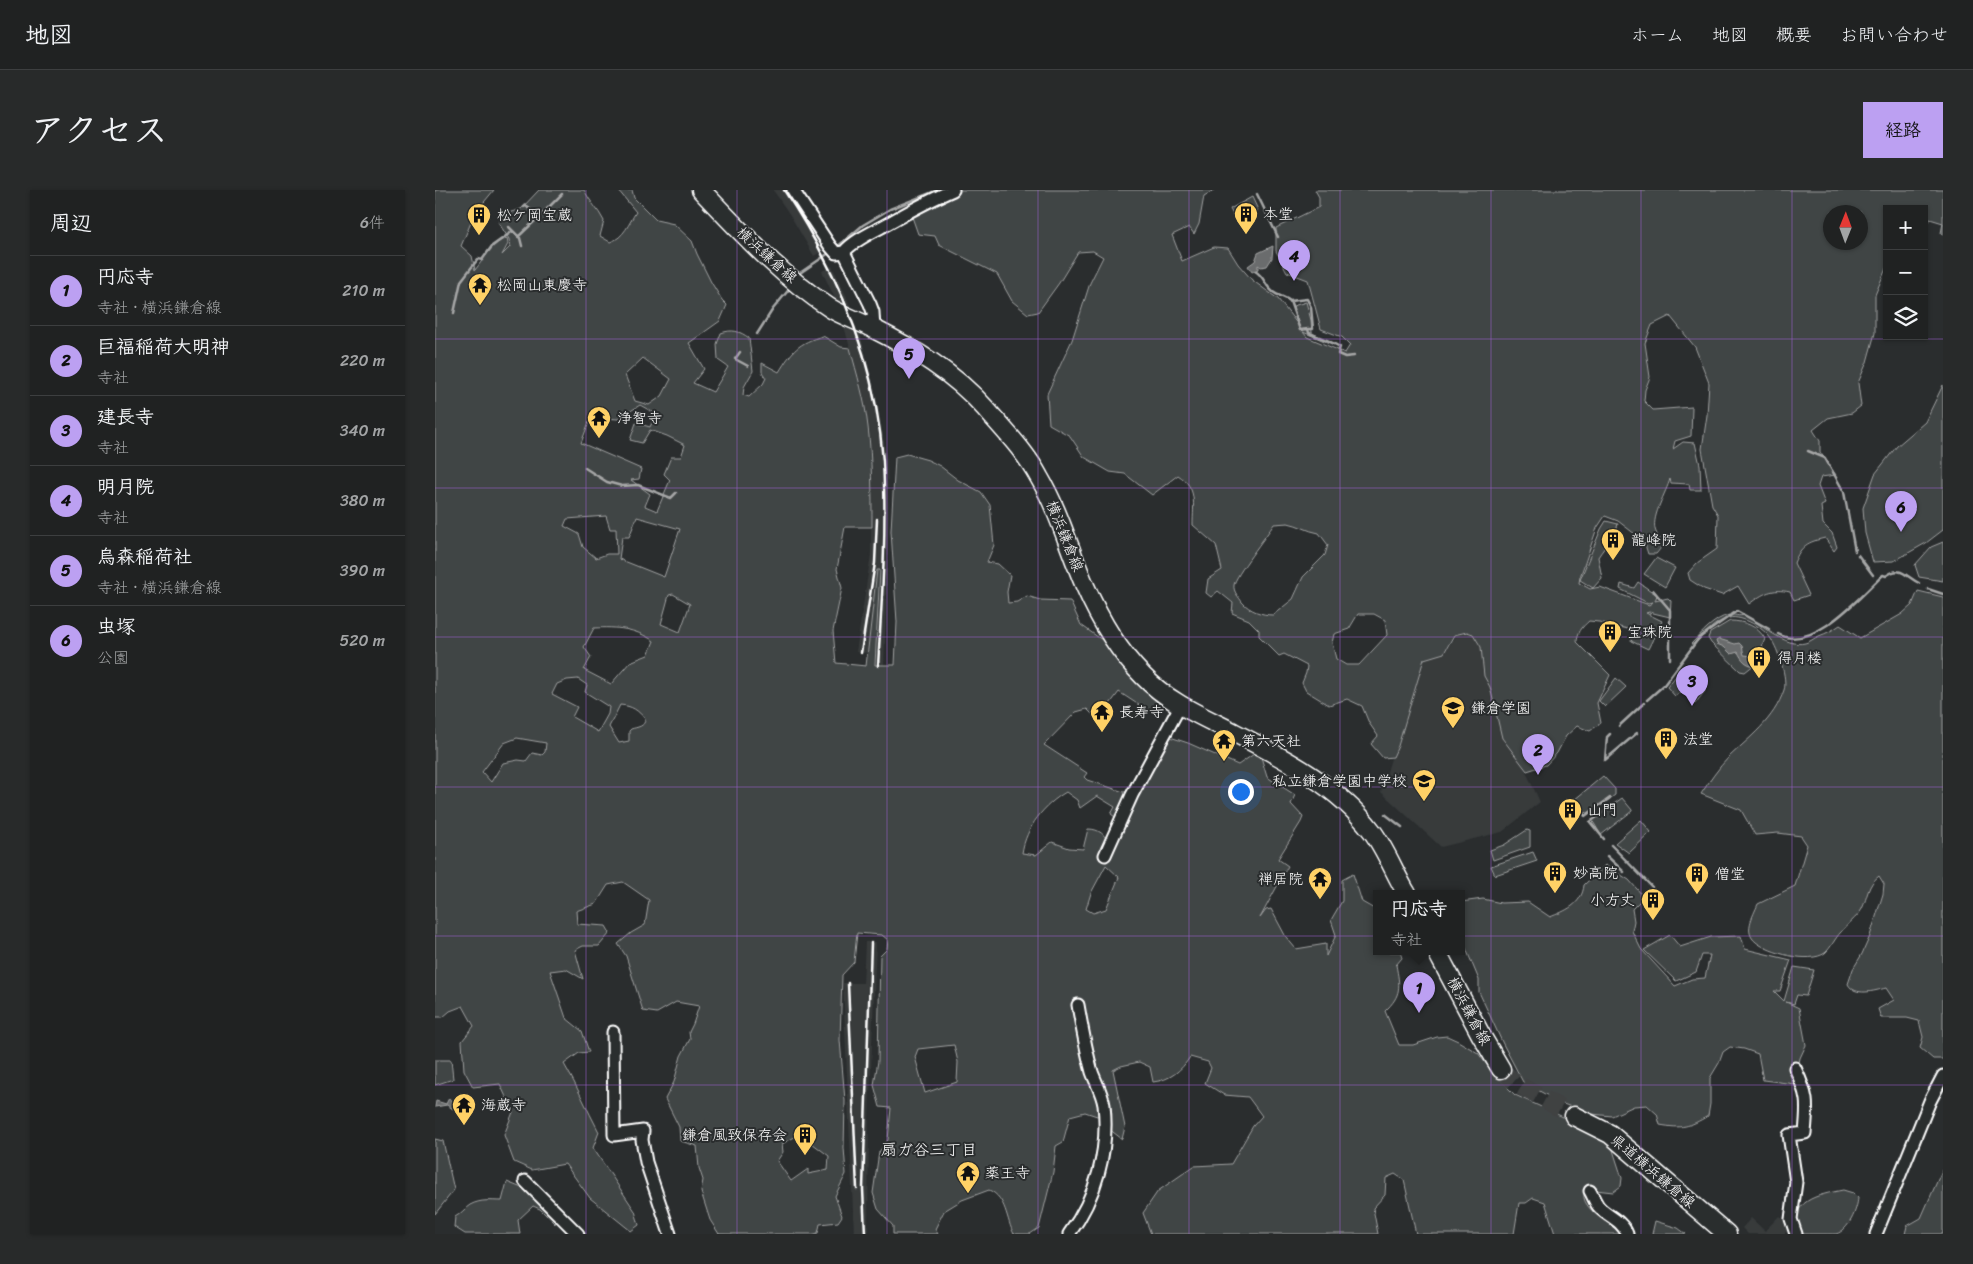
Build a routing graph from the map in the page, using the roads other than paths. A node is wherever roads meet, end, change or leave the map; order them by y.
1 (701, 190) edge
2 (793, 190) edge
3 (953, 190) edge
4 (927, 195) edge
5 (837, 250) junction
6 (874, 329) junction
7 (1180, 706) junction
8 (1105, 855) dead end
9 (1405, 890) edge
10 (1439, 955) edge
11 (1077, 1005) dead end
12 (613, 1032) dead end
13 (1795, 1068) dead end
14 (1501, 1069) tunnel mouth
15 (1943, 1076) edge
16 (1574, 1116) tunnel mouth
17 (525, 1181) dead end
18 (1590, 1191) dead end
19 (578, 1234) edge
20 (670, 1234) edge
21 (1069, 1234) edge
22 (1627, 1234) edge
23 (1727, 1234) edge
24 (1796, 1234) edge
25 (1876, 1234) edge

1 - 6 main road, 横浜鎌倉線
2 - 5 street
3 - 4 street
4 - 5 street
5 - 6 street
6 - 7 main road, 横浜鎌倉線
7 - 8 street
7 - 9 main road, 横浜鎌倉線
10 - 14 main road, 横浜鎌倉線
11 - 21 street
12 - 20 street
13 - 24 street
15 - 25 street
16 - 23 main road, 県道横浜鎌倉線
17 - 19 street
18 - 22 street

